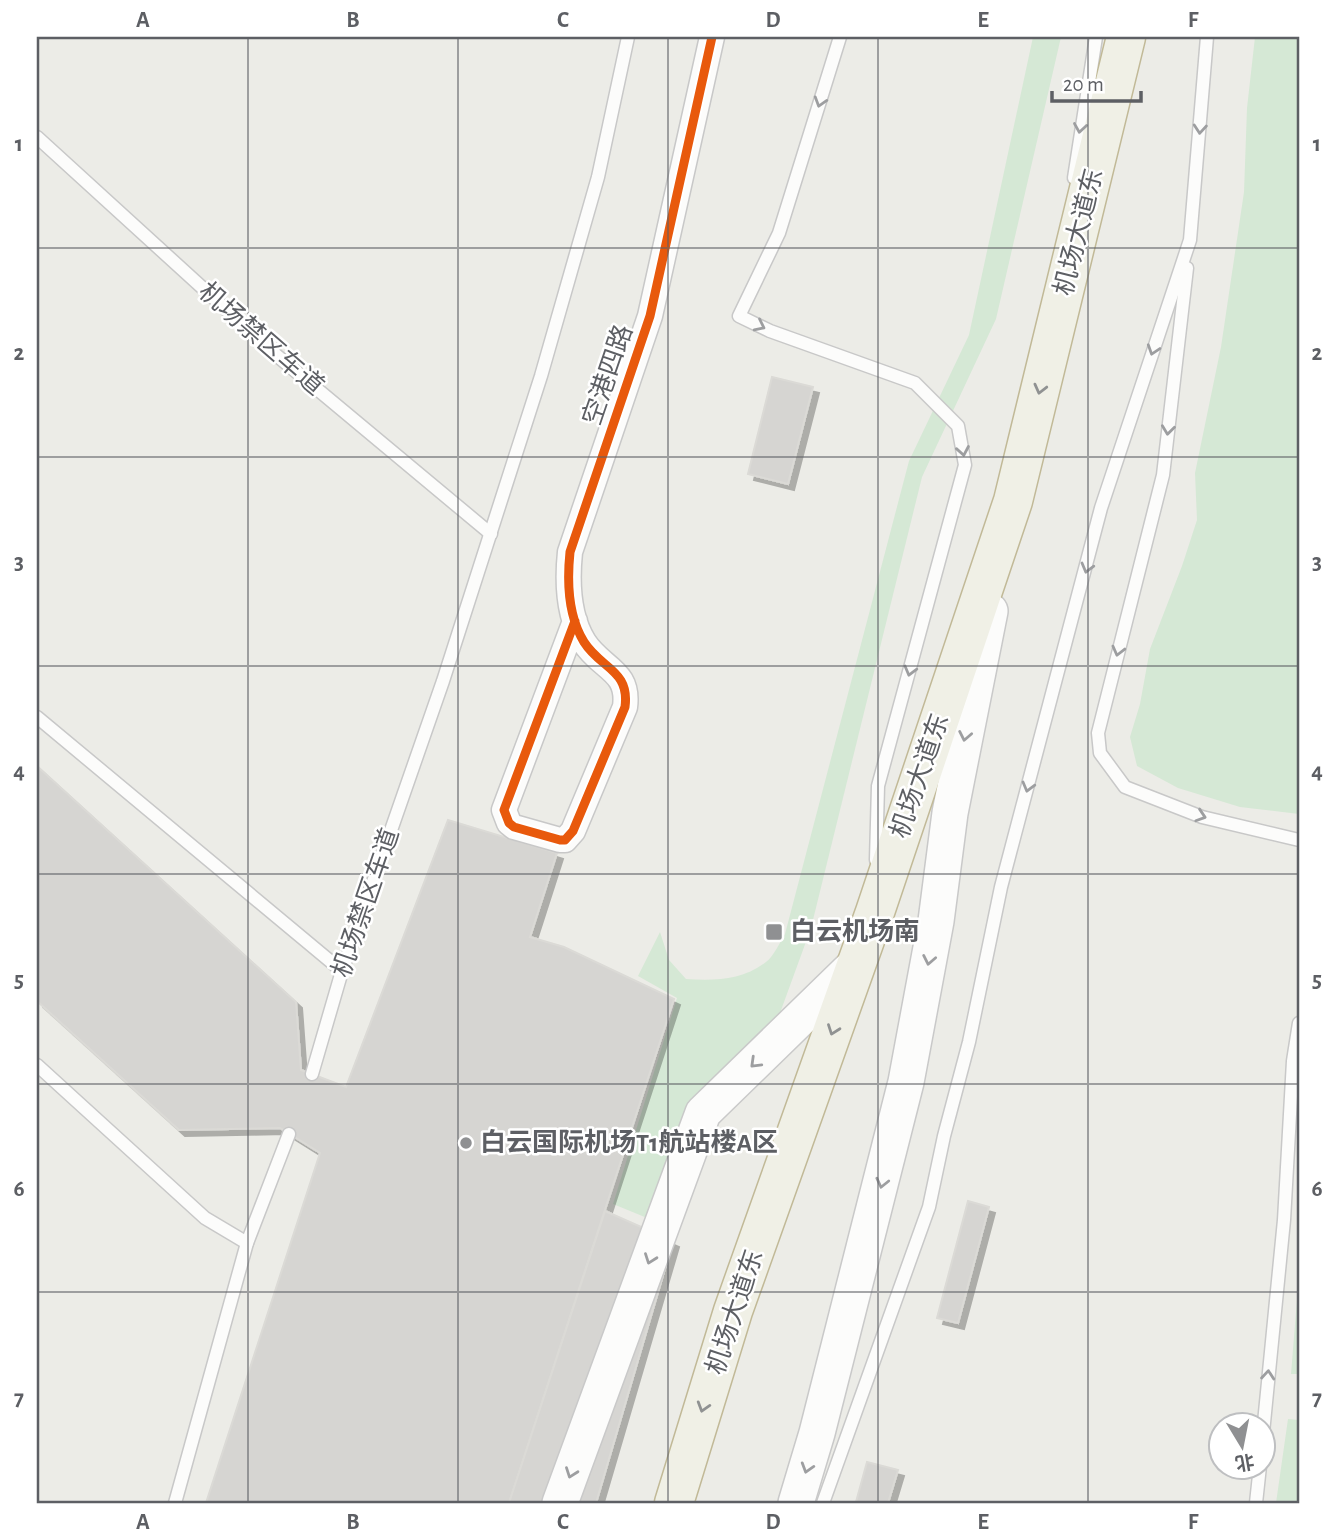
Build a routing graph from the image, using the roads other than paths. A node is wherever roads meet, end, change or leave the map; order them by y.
1 (628, 37) edge
2 (712, 37) edge
3 (841, 37) edge
4 (1097, 37) edge
5 (1126, 37) edge
6 (1207, 37) edge
7 (37, 137) edge
8 (1190, 240) junction
9 (1054, 333) junction
10 (1013, 501) junction
11 (491, 534) junction
12 (575, 621) junction
13 (37, 717) edge
14 (1299, 840) edge
15 (875, 912) junction
16 (856, 964) junction
17 (342, 971) junction
18 (1299, 1023) edge
19 (37, 1065) edge
20 (312, 1074) dead end
21 (289, 1134) dead end
22 (247, 1242) junction
23 (1265, 1410) edge
24 (1258, 1480) edge
25 (176, 1503) edge
26 (560, 1503) edge
27 (674, 1503) edge
28 (796, 1503) edge
29 (823, 1503) edge
30 (1255, 1503) edge

1 - 11 lane, 机场禁区车道
2 - 12 street, 空港四路
3 -> 15 lane
4 -> 9 lane
5 - 9 highway, 机场大道东
6 -> 8 lane
7 - 11 lane, 机场禁区车道
8 -> 14 lane
8 -> 29 lane
9 -> 10 highway, 机场大道东
10 - 15 highway, 机场大道东
10 -> 28 main road
11 - 17 lane, 机场禁区车道
12 - 12 street, 空港四路
13 - 17 lane
15 - 16 highway, 机场大道东
16 -> 26 main road
16 -> 27 highway, 机场大道东
17 - 20 lane, 机场禁区车道
23 -> 18 lane
19 - 22 lane
21 - 22 lane
22 - 25 lane
24 - 30 lane

